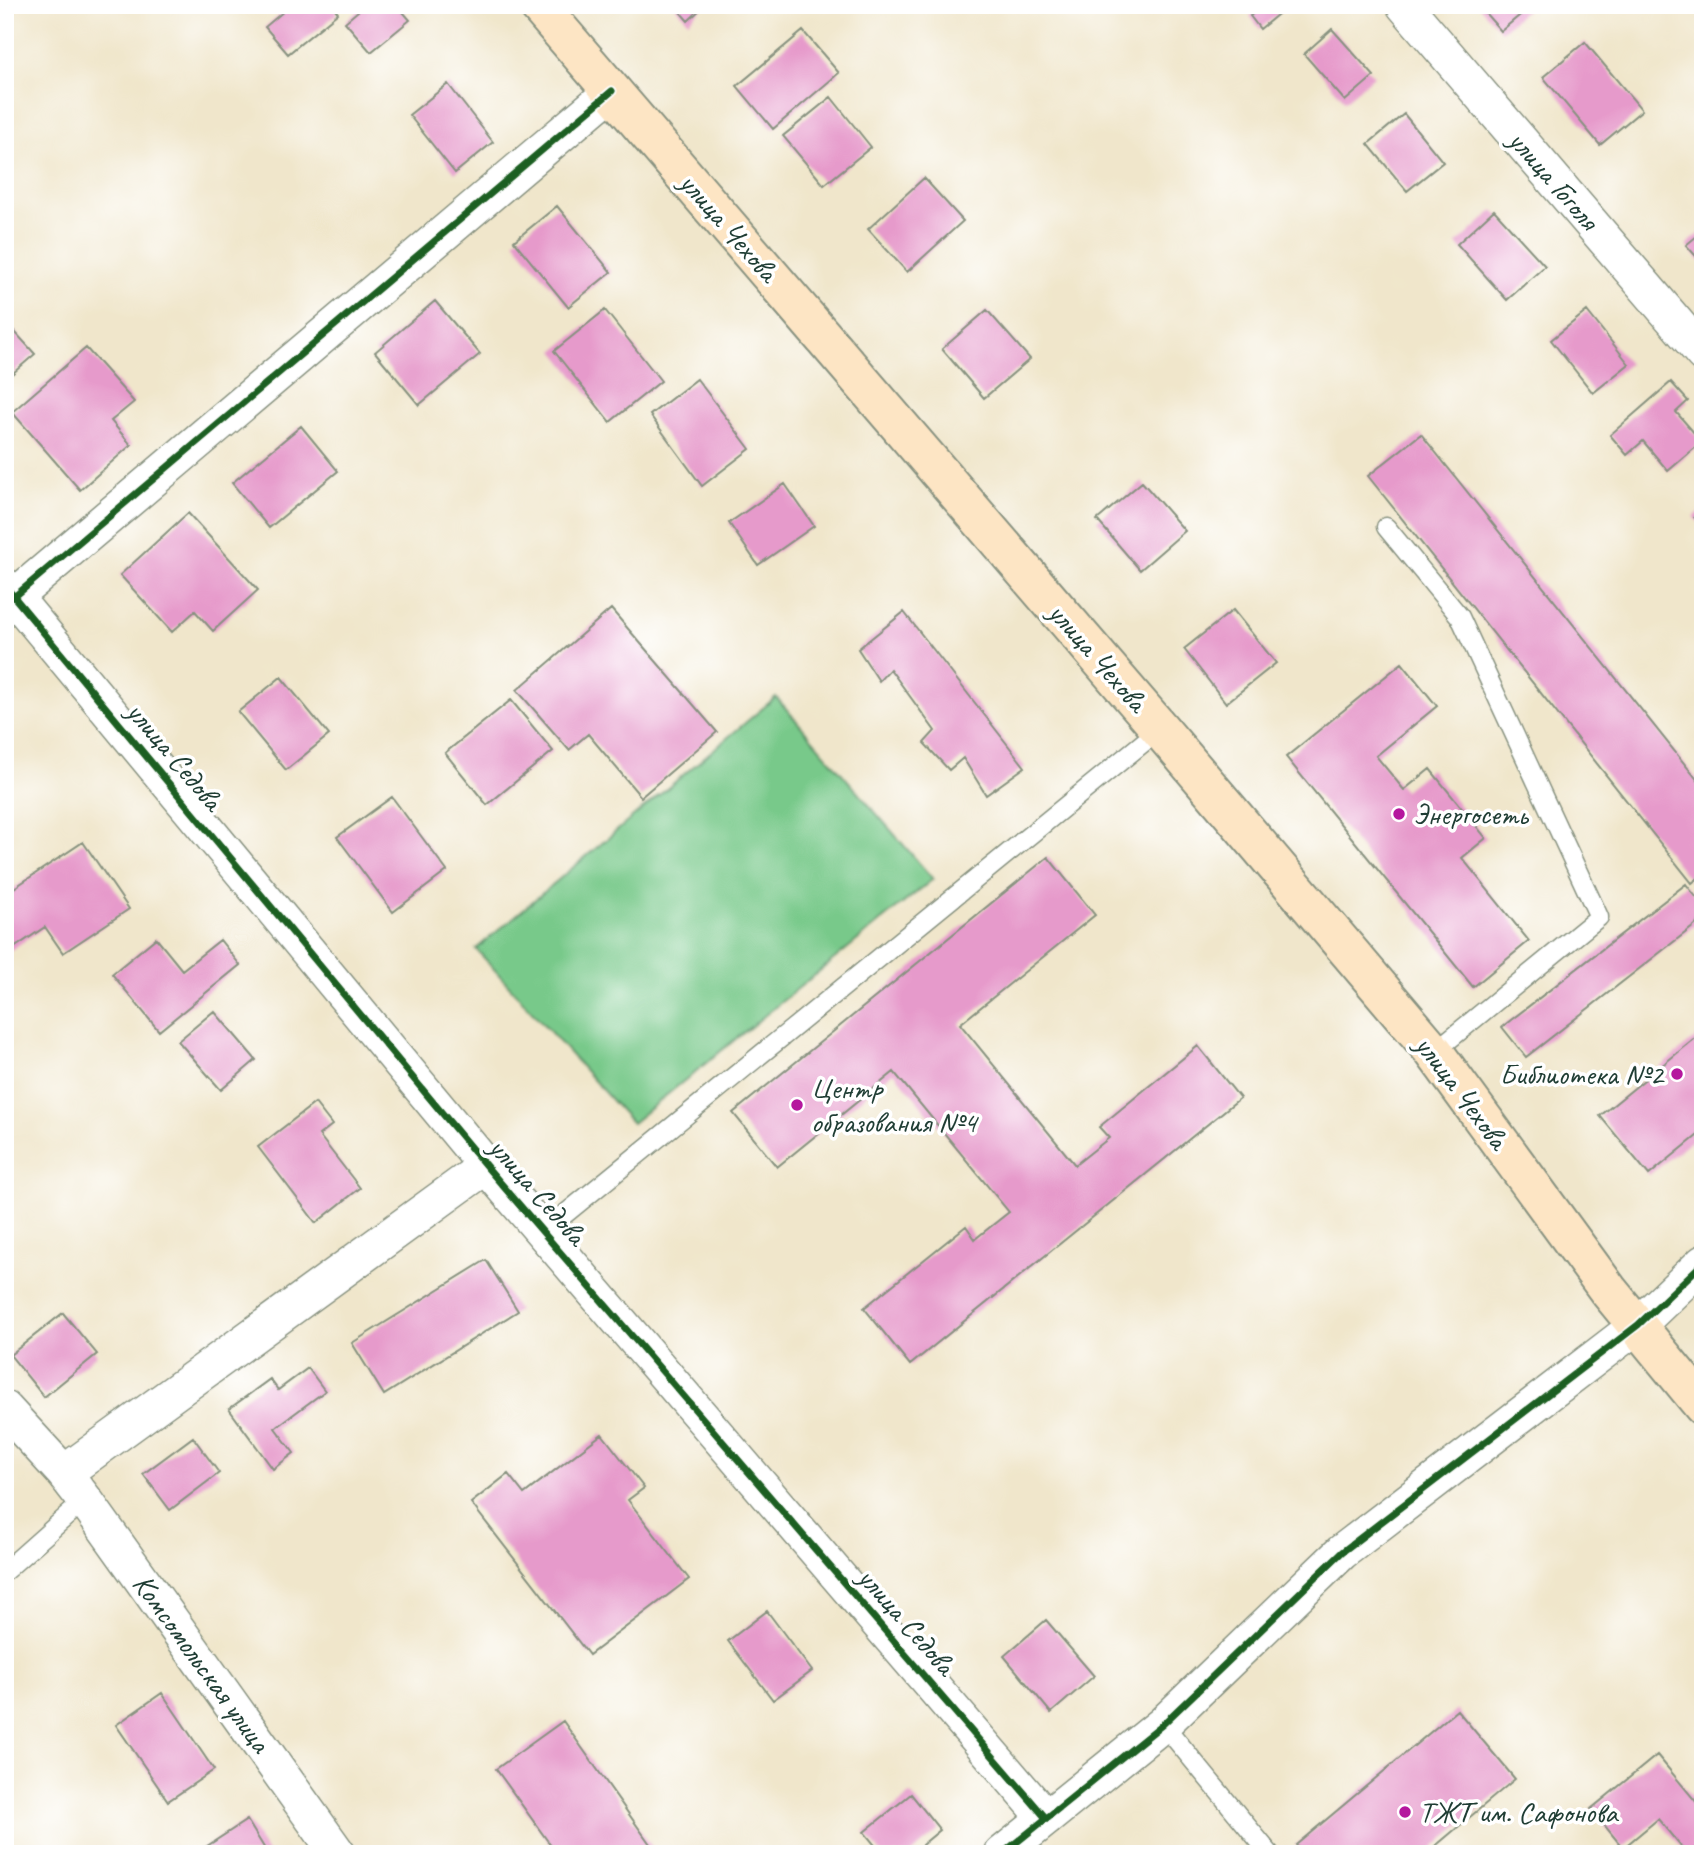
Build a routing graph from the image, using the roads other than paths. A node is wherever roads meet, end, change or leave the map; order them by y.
1 (538, 5) edge
2 (1404, 5) edge
3 (612, 91) junction
4 (1703, 354) edge
5 (1386, 527) dead end
6 (10, 592) edge
7 (1160, 730) junction
8 (1434, 1052) junction
9 (486, 1166) junction
10 (543, 1232) junction
11 (1703, 1262) edge
12 (1638, 1325) junction
13 (1703, 1406) edge
14 (5, 1409) edge
15 (75, 1486) junction
16 (5, 1571) edge
17 (1163, 1724) junction
18 (1045, 1817) junction
19 (338, 1854) edge
20 (1002, 1854) edge
21 (1270, 1854) edge

1 - 3 main road, улица Чехова
2 - 4 street, улица Гоголя
3 - 6 street
3 - 7 main road, улица Чехова
5 - 8 lane
6 - 9 street, улица Седова
7 - 8 main road, улица Чехова
7 - 10 lane
8 - 12 main road, улица Чехова
9 - 10 street, улица Седова
9 - 15 street
10 - 18 street, улица Седова
11 - 12 street
12 - 13 main road, улица Чехова
12 - 17 street
14 - 15 street, Комсомольская улица
15 - 16 lane
15 - 19 street, Комсомольская улица
17 - 18 street
17 - 21 lane
18 - 20 street

